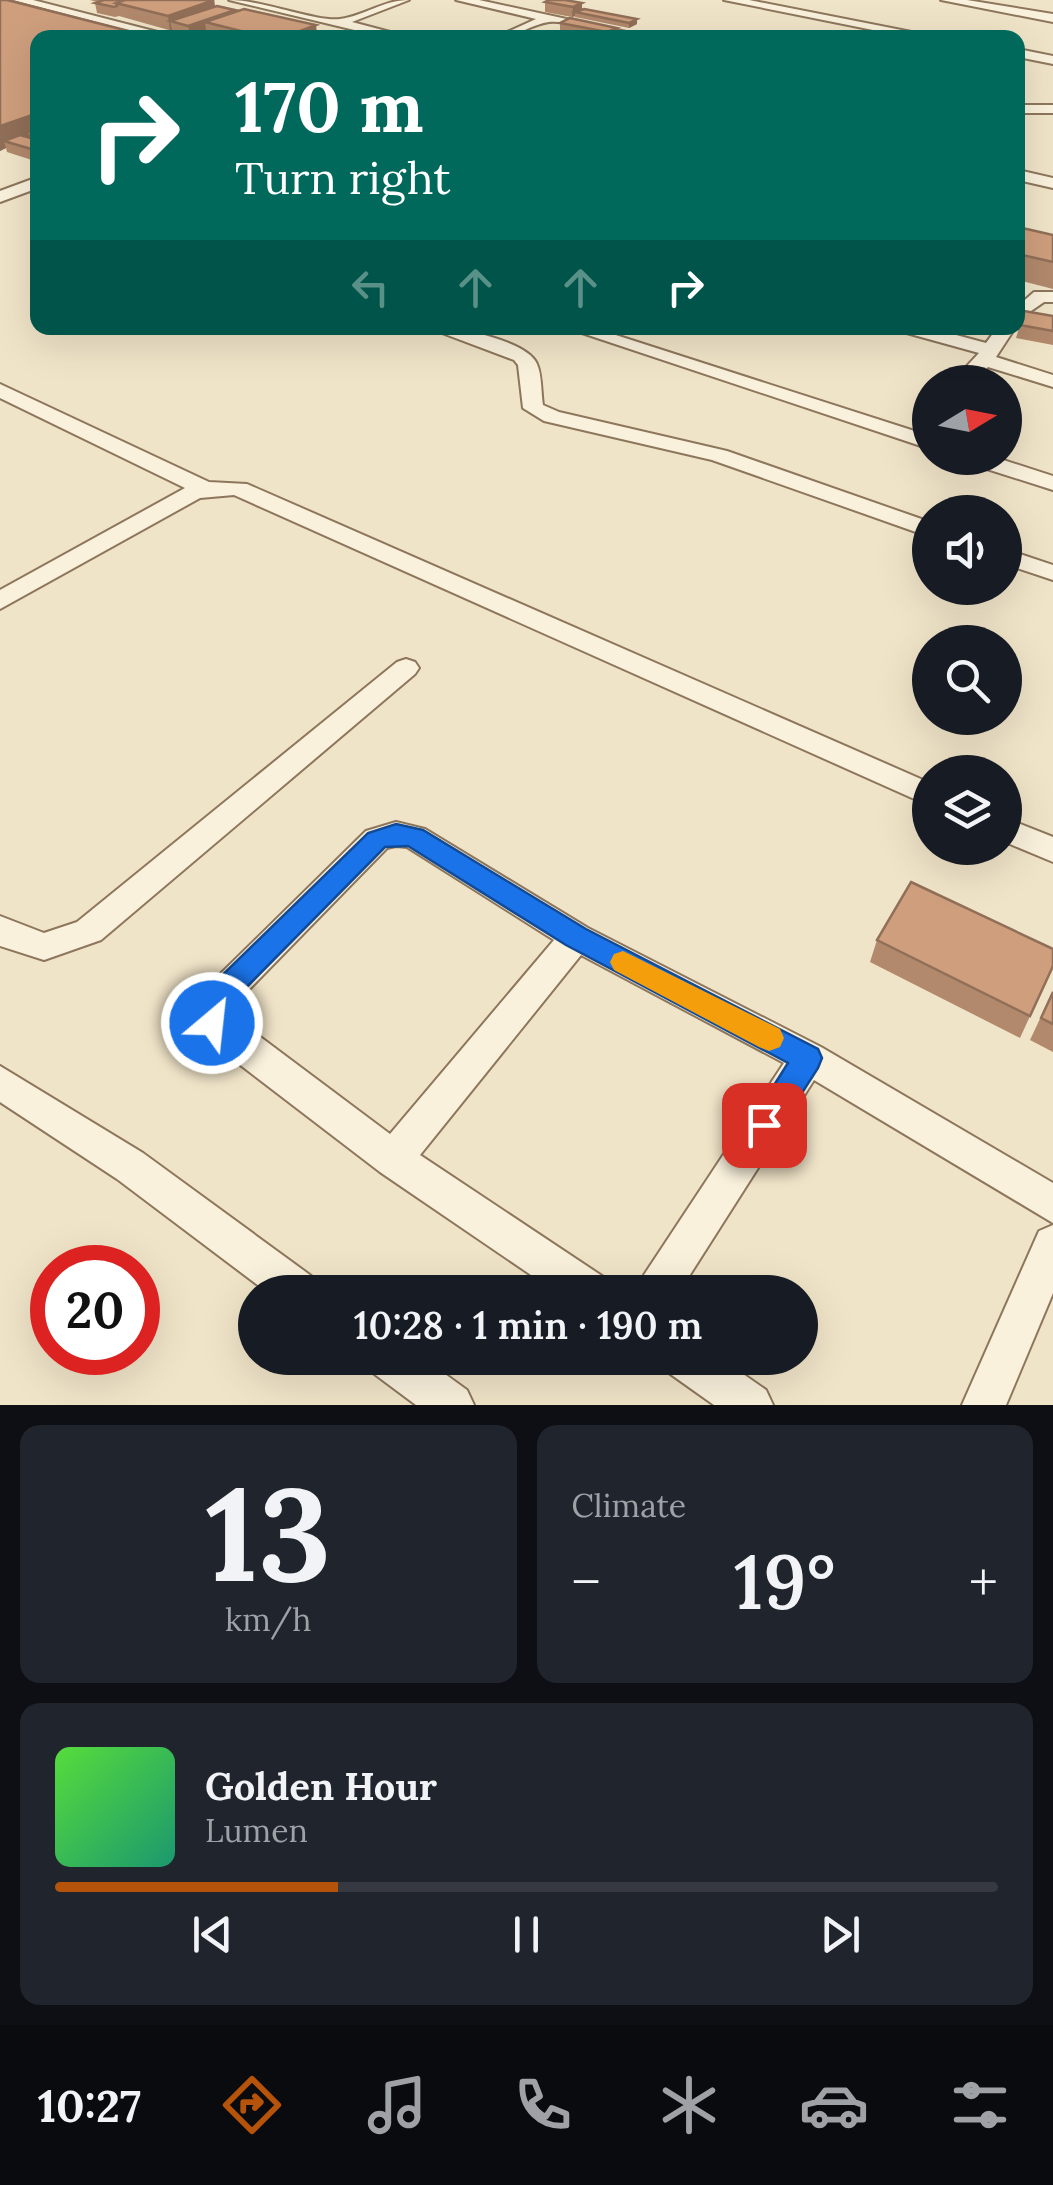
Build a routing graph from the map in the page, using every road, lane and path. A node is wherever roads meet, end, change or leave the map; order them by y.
1 (19, 0) edge
2 (235, 0) edge
3 (404, 0) edge
4 (462, 0) edge
5 (730, 0) edge
6 (947, 0) edge
7 (548, 18) junction
8 (1053, 18) edge
9 (340, 23) junction
10 (142, 30) edge
11 (372, 30) edge
12 (519, 30) edge
13 (608, 30) edge
14 (893, 30) edge
15 (1025, 54) edge
16 (1053, 60) edge
17 (1025, 109) edge
18 (1053, 109) edge
19 (1025, 177) edge
20 (1053, 183) edge
21 (30, 185) edge
22 (0, 197) edge
23 (1053, 298) edge
24 (1025, 309) edge
25 (468, 335) edge
26 (598, 335) edge
27 (930, 335) edge
28 (1001, 335) edge
29 (986, 355) junction
30 (977, 365) edge
31 (1053, 381) edge
32 (0, 390) edge
33 (912, 436) edge
34 (1022, 473) edge
35 (1053, 483) edge
36 (203, 488) junction
37 (912, 524) edge
38 (1022, 562) edge
39 (1053, 573) edge
40 (0, 601) edge
41 (406, 668) dead end
42 (912, 787) edge
43 (1022, 836) edge
44 (1053, 850) edge
45 (0, 929) edge
46 (576, 937) junction
47 (808, 1058) junction
48 (2, 1087) edge
49 (394, 1159) junction
50 (1053, 1204) edge
51 (1053, 1244) edge
52 (277, 1275) edge
53 (566, 1275) edge
54 (667, 1275) edge
55 (411, 1375) edge
56 (708, 1375) edge
57 (452, 1405) edge
58 (751, 1405) edge
59 (984, 1405) edge

1 - 10 lane
2 - 9 lane
3 - 9 lane
4 - 7 lane
5 - 14 lane
6 - 8 lane
7 - 12 lane
7 - 13 lane
9 - 11 lane
15 - 16 lane
17 - 18 lane
19 - 20 lane
21 - 22 lane
23 - 24 lane
25 - 37 lane
26 - 33 lane
27 - 29 lane
28 - 29 lane
29 - 30 lane
29 - 31 lane
32 - 36 lane
34 - 35 lane
36 - 40 lane
36 - 42 lane
38 - 39 lane
41 - 45 lane
43 - 44 lane
46 - 47 lane
46 - 49 lane
46 - 49 lane
47 - 50 lane
47 - 54 lane
48 - 52 lane
49 - 53 lane
51 - 59 lane
55 - 57 lane
56 - 58 lane

